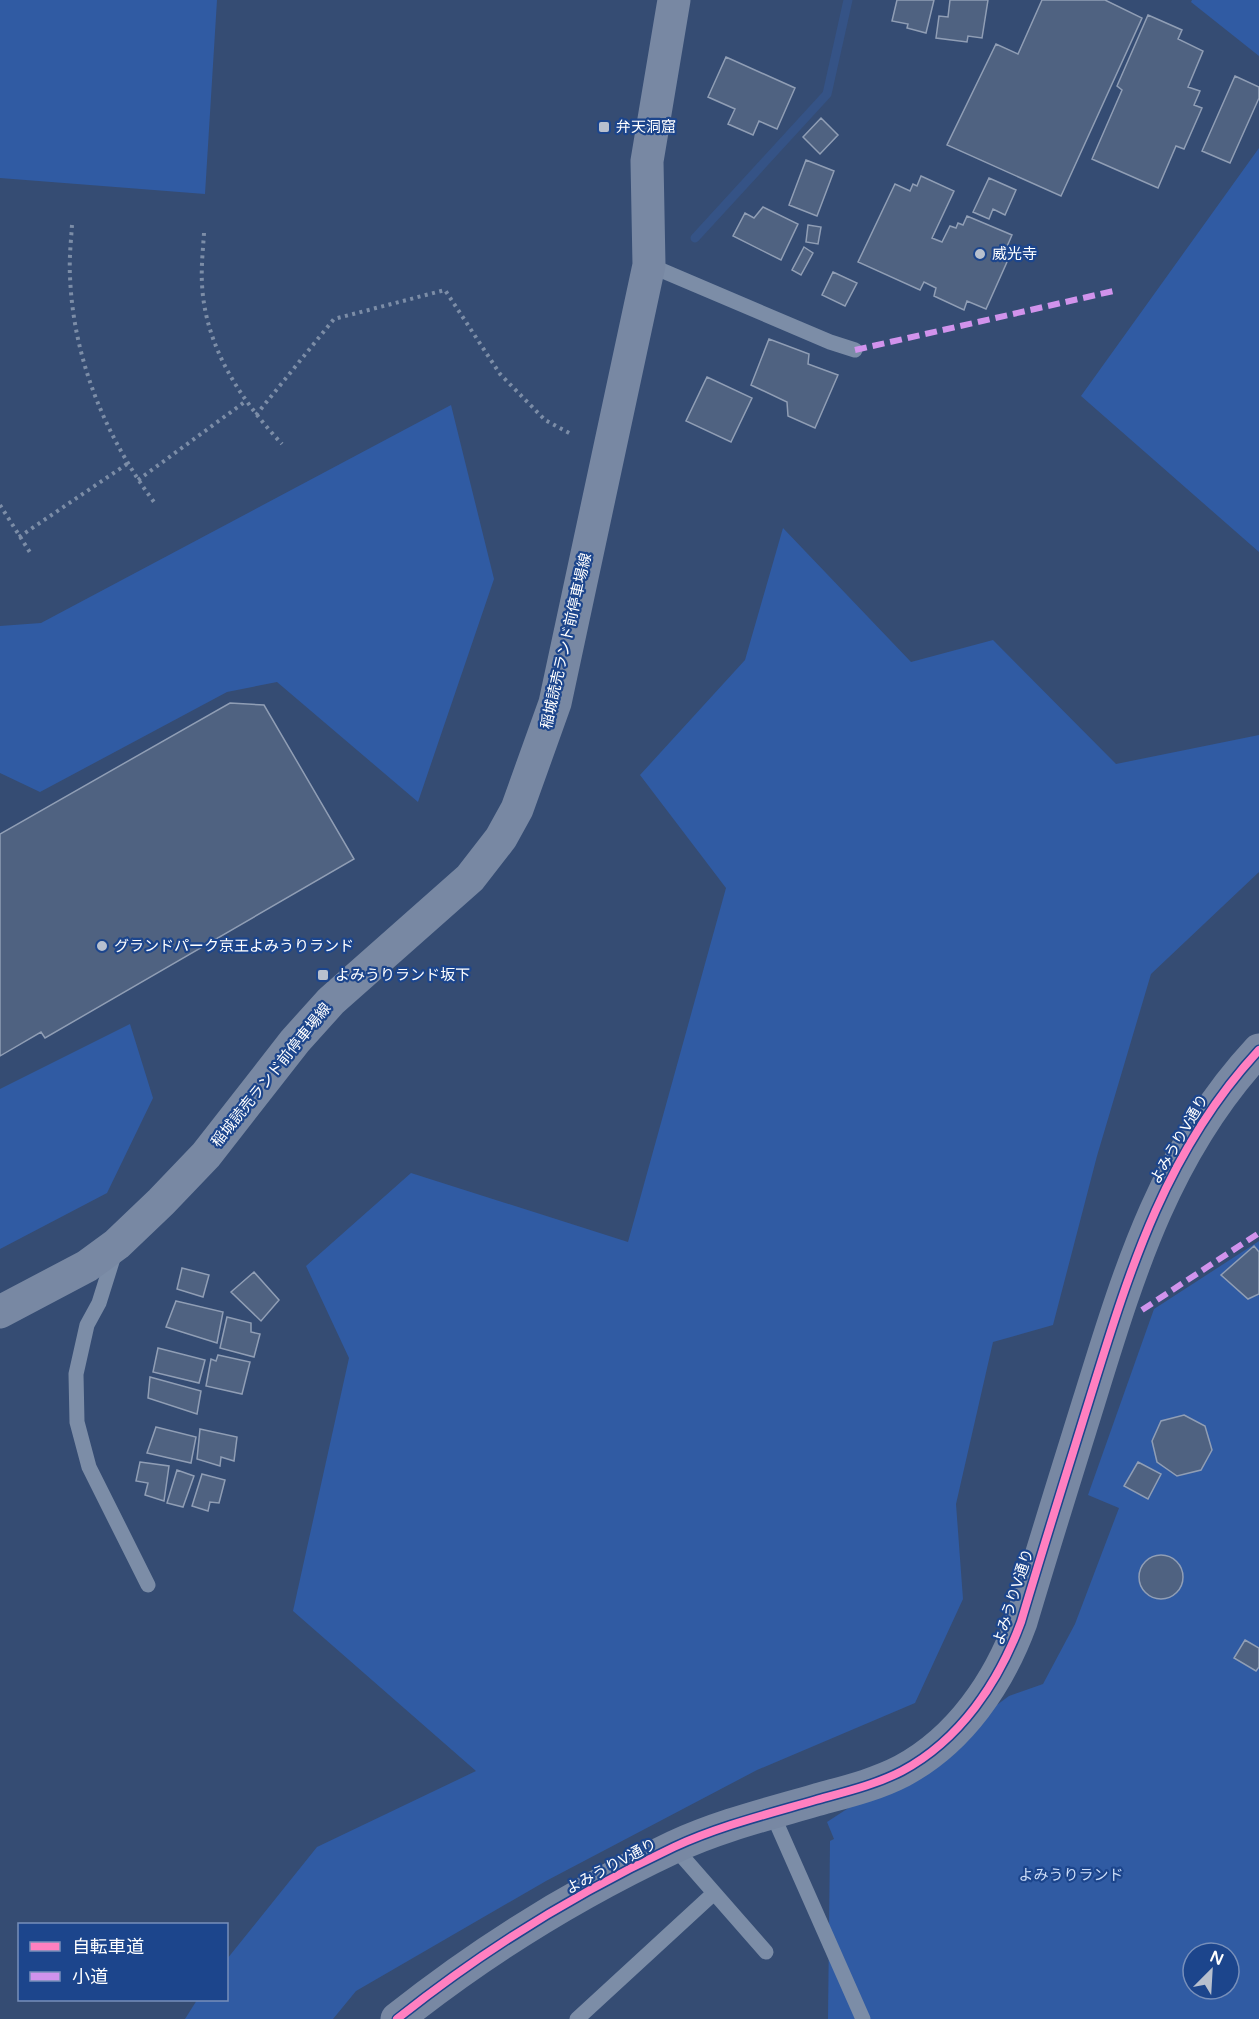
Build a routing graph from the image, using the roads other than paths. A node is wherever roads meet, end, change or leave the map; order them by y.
1 (674, 0) edge
2 (649, 265) junction
3 (855, 350) dead end
4 (1259, 1050) edge
5 (117, 1244) junction
6 (0, 1312) edge
7 (148, 1585) dead end
8 (772, 1813) junction
9 (674, 1847) junction
10 (714, 1893) junction
11 (766, 1952) dead end
12 (397, 2019) edge
13 (577, 2019) edge
14 (863, 2019) edge

1 - 2 main road, 稲城読売ランド前停車場線
2 - 3 lane
2 - 5 main road, 稲城読売ランド前停車場線
4 - 8 main road, よみうりV通り
5 - 6 main road, 稲城読売ランド前停車場線
5 - 7 lane
8 - 9 main road, よみうりV通り
8 - 14 lane
9 - 10 lane
9 - 12 main road, よみうりV通り
10 - 11 lane
10 - 13 lane

